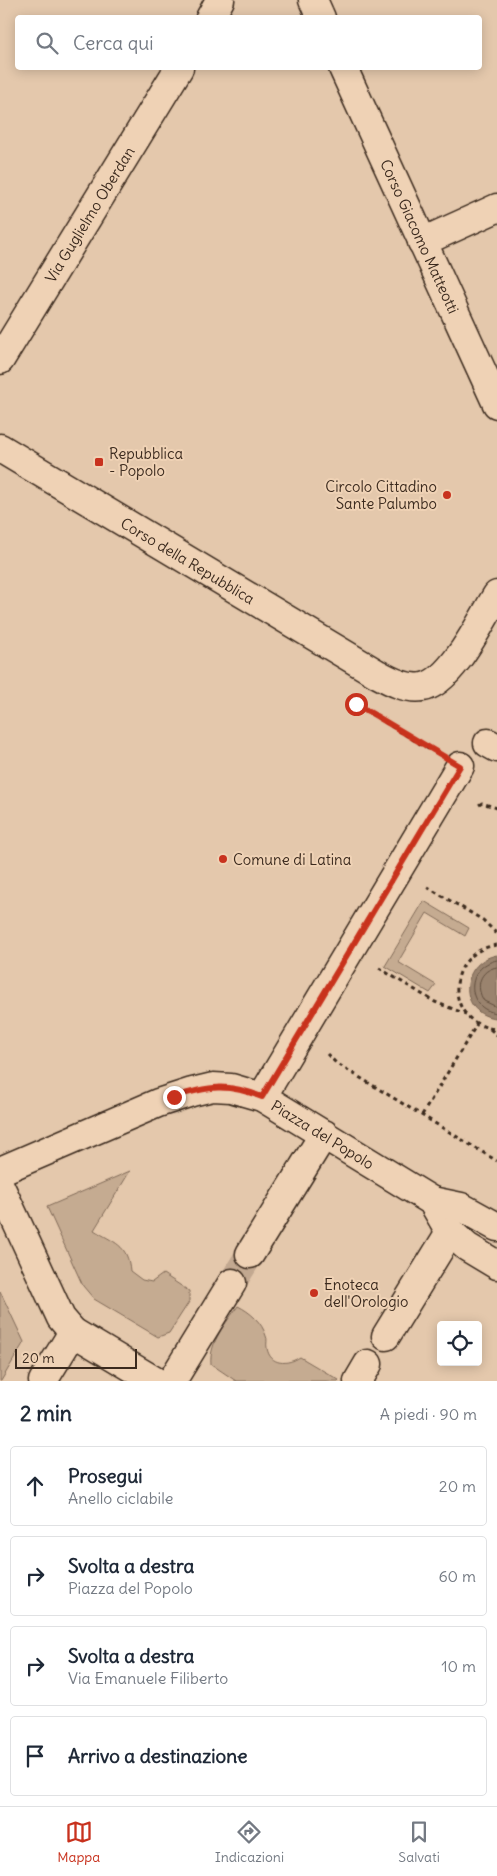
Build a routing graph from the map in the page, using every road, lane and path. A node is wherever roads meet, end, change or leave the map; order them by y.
1 (220, 0) edge
2 (313, 0) edge
3 (212, 15) edge
4 (320, 15) edge
5 (178, 70) edge
6 (345, 70) edge
7 (497, 208) edge
8 (422, 242) junction
9 (0, 360) edge
10 (497, 404) edge
11 (0, 448) edge
12 (497, 595) edge
13 (365, 709) dead end
14 (460, 766) joint
15 (422, 885) dead end
16 (497, 934) edge
17 (497, 945) edge
18 (374, 964) dead end
19 (466, 1015) junction
20 (477, 1024) junction
21 (490, 1028) junction
22 (497, 1029) edge
23 (497, 1035) edge
24 (327, 1049) dead end
25 (262, 1097) junction
26 (422, 1115) junction
27 (324, 1134) junction
28 (497, 1162) edge
29 (0, 1171) edge
30 (0, 1186) edge
31 (432, 1201) junction
32 (497, 1227) edge
33 (450, 1232) junction
34 (250, 1254) tunnel mouth
35 (497, 1265) edge
36 (232, 1283) tunnel mouth
37 (73, 1332) junction
38 (386, 1336) dead end
39 (43, 1381) edge
40 (155, 1381) edge
41 (172, 1381) edge

1 - 3 street
2 - 4 street
5 - 9 street, Via Guglielmo Oberdan
6 - 8 street, Corso Giacomo Matteotti
7 - 8 street
8 - 10 street, Corso Giacomo Matteotti
11 - 12 street, Corso della Repubblica
13 - 14 path
14 - 25 street, Piazza del Popolo
15 - 16 path
17 - 19 path
18 - 19 path
19 - 20 path
20 - 21 path
20 - 26 path
21 - 22 path
21 - 23 path
24 - 26 path
25 - 27 street, Piazza del Popolo
25 - 29 street
26 - 28 path
27 - 31 street, Piazza del Popolo
27 - 34 street
30 - 37 street
31 - 32 street, Piazza del Popolo
31 - 33 street, Piazza del Popolo
33 - 35 street, Piazza del Popolo
33 - 38 street
36 - 41 street
37 - 39 street
37 - 40 street

